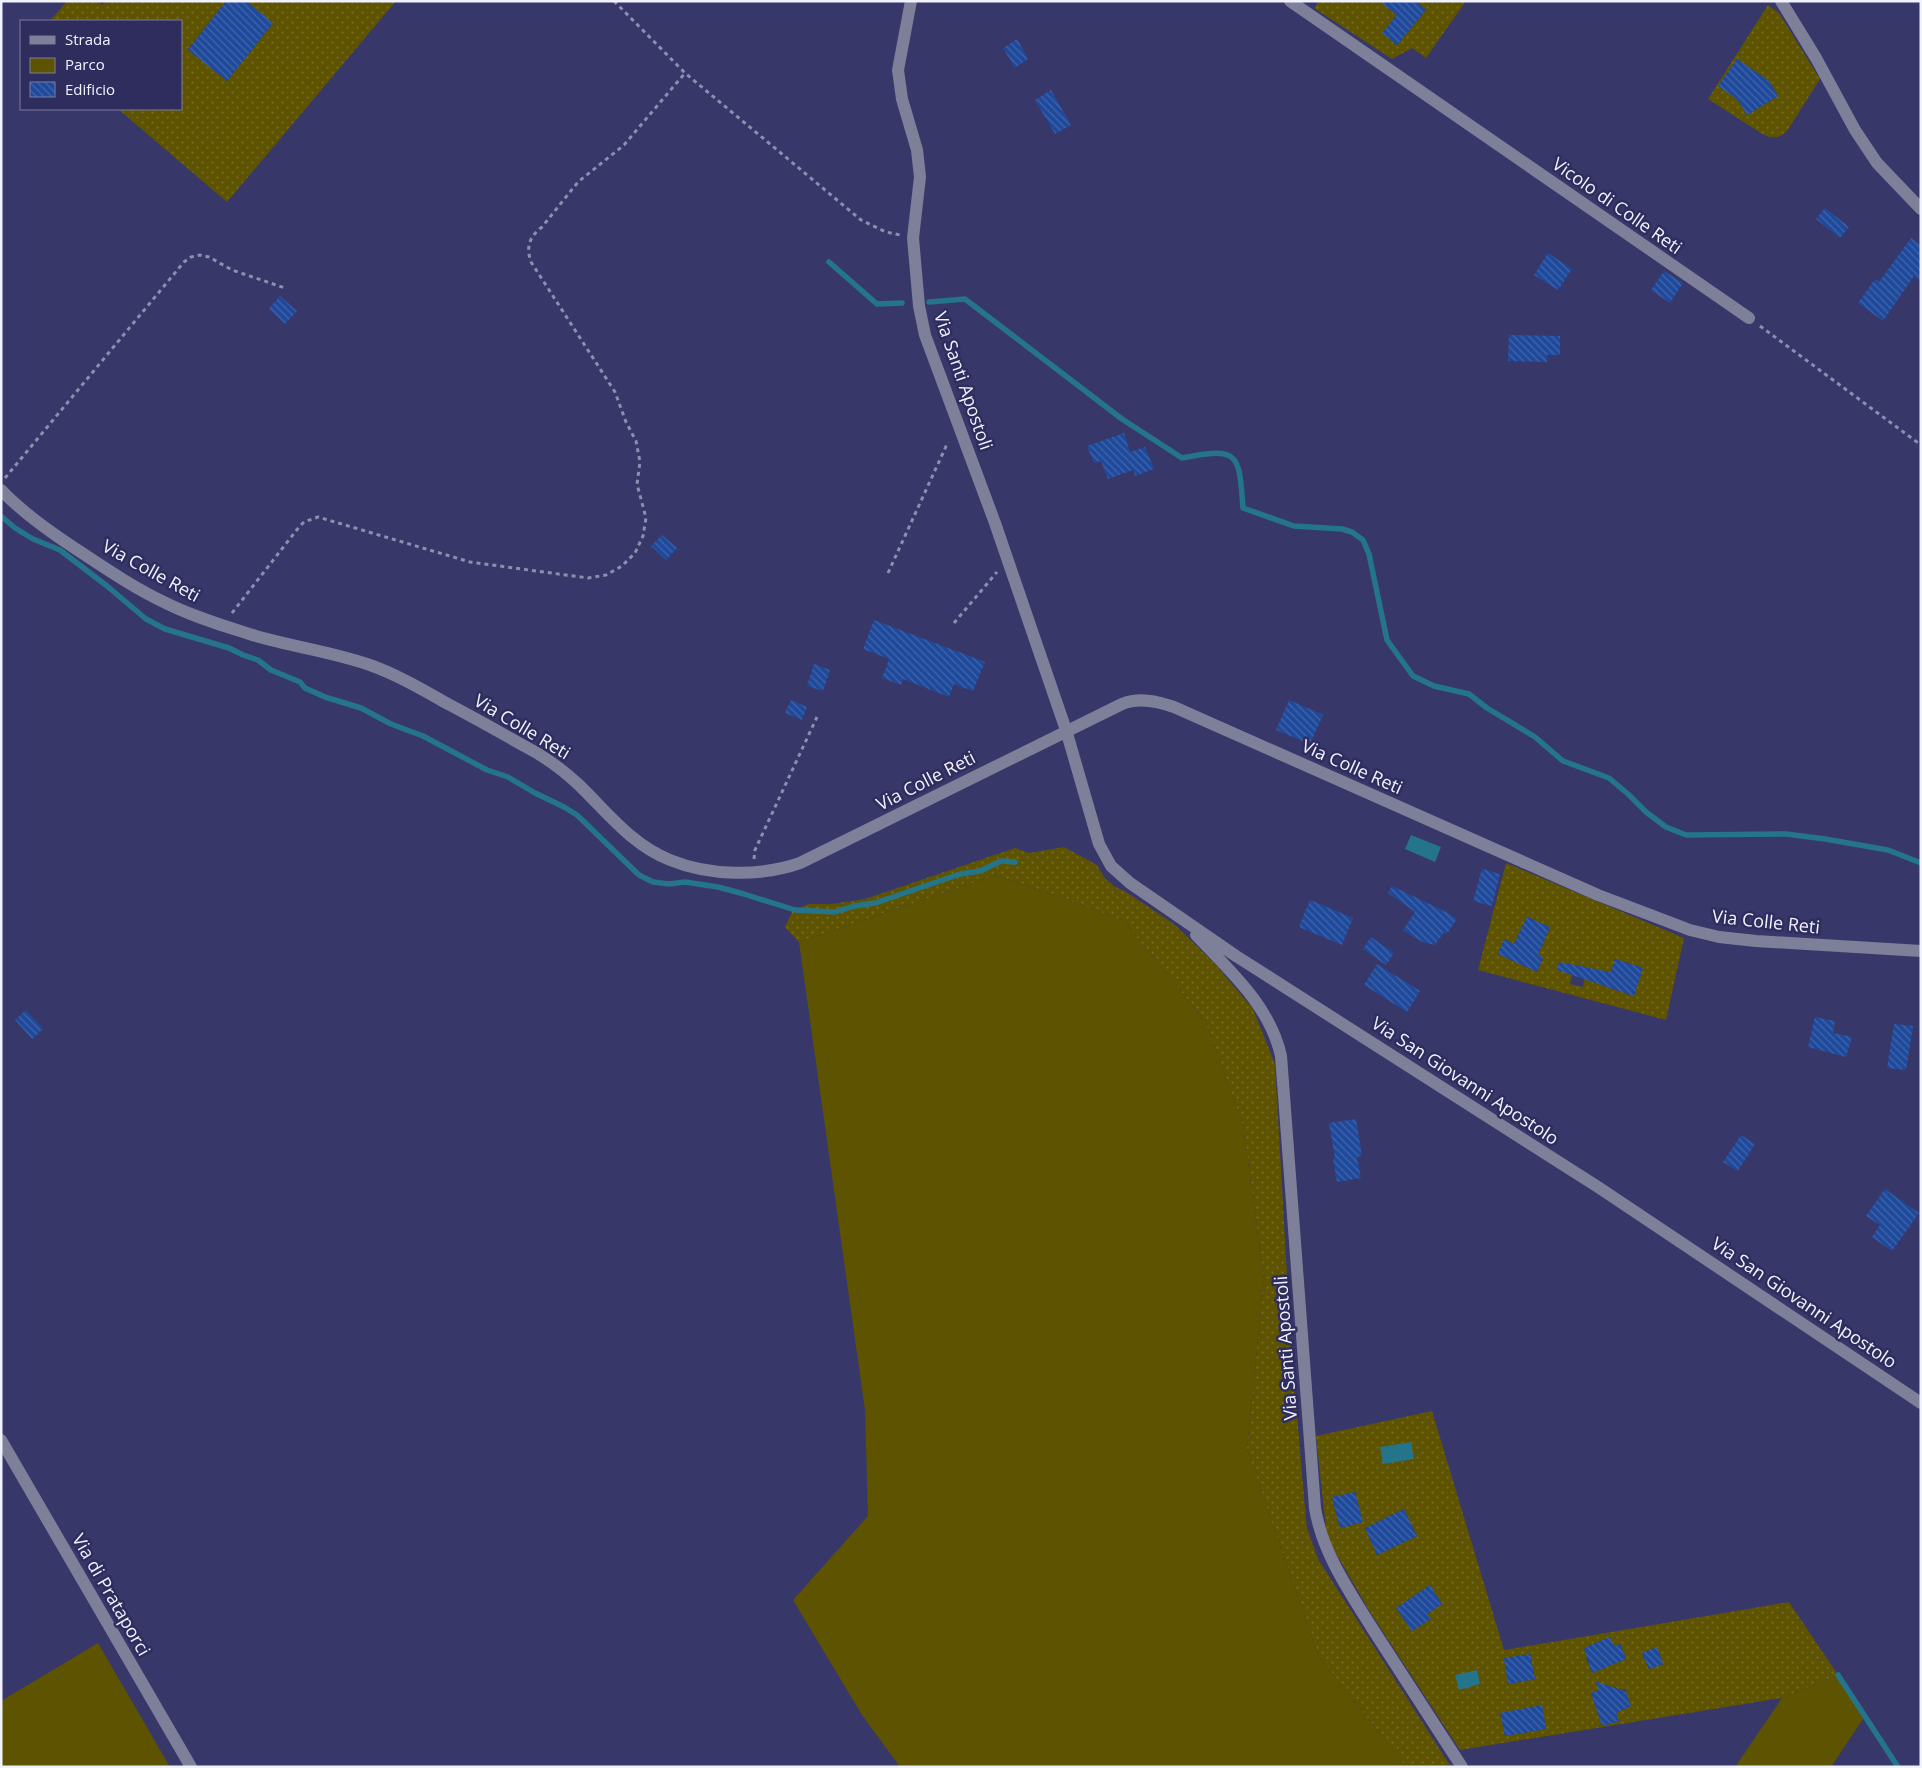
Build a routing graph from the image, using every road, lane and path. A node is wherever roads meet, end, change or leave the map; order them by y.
1 (614, 1) edge
2 (911, 1) edge
3 (1290, 1) edge
4 (1781, 1) edge
5 (685, 73) junction
6 (1921, 210) edge
7 (913, 238) junction
8 (284, 288) dead end
9 (1748, 318) joint
10 (960, 429) junction
11 (1921, 444) edge
12 (1, 482) edge
13 (1, 490) edge
14 (1008, 561) junction
15 (888, 573) dead end
16 (954, 623) dead end
17 (222, 625) junction
18 (817, 717) dead end
19 (1066, 730) junction
20 (758, 871) junction
21 (1183, 920) junction
22 (1921, 951) edge
23 (1921, 1403) edge
24 (1, 1440) edge
25 (191, 1767) edge
26 (1462, 1767) edge

1 - 5 path
2 - 7 street, Via Santi Apostoli
3 - 9 street, Vicolo di Colle Reti
4 - 6 street
5 - 7 path
5 - 17 path
7 - 10 street, Via Santi Apostoli
8 - 12 path
9 - 11 path
10 - 14 street, Via Santi Apostoli
10 - 15 path
13 - 17 street, Via Colle Reti
14 - 16 path
14 - 19 street, Via Santi Apostoli
17 - 20 street, Via Colle Reti
18 - 20 path
19 - 20 street, Via Colle Reti
19 - 21 street, Via San Giovanni Apostolo
19 - 22 street, Via Colle Reti
21 - 23 street, Via San Giovanni Apostolo
21 - 26 street, Via Santi Apostoli
24 - 25 street, Via di Prataporci

